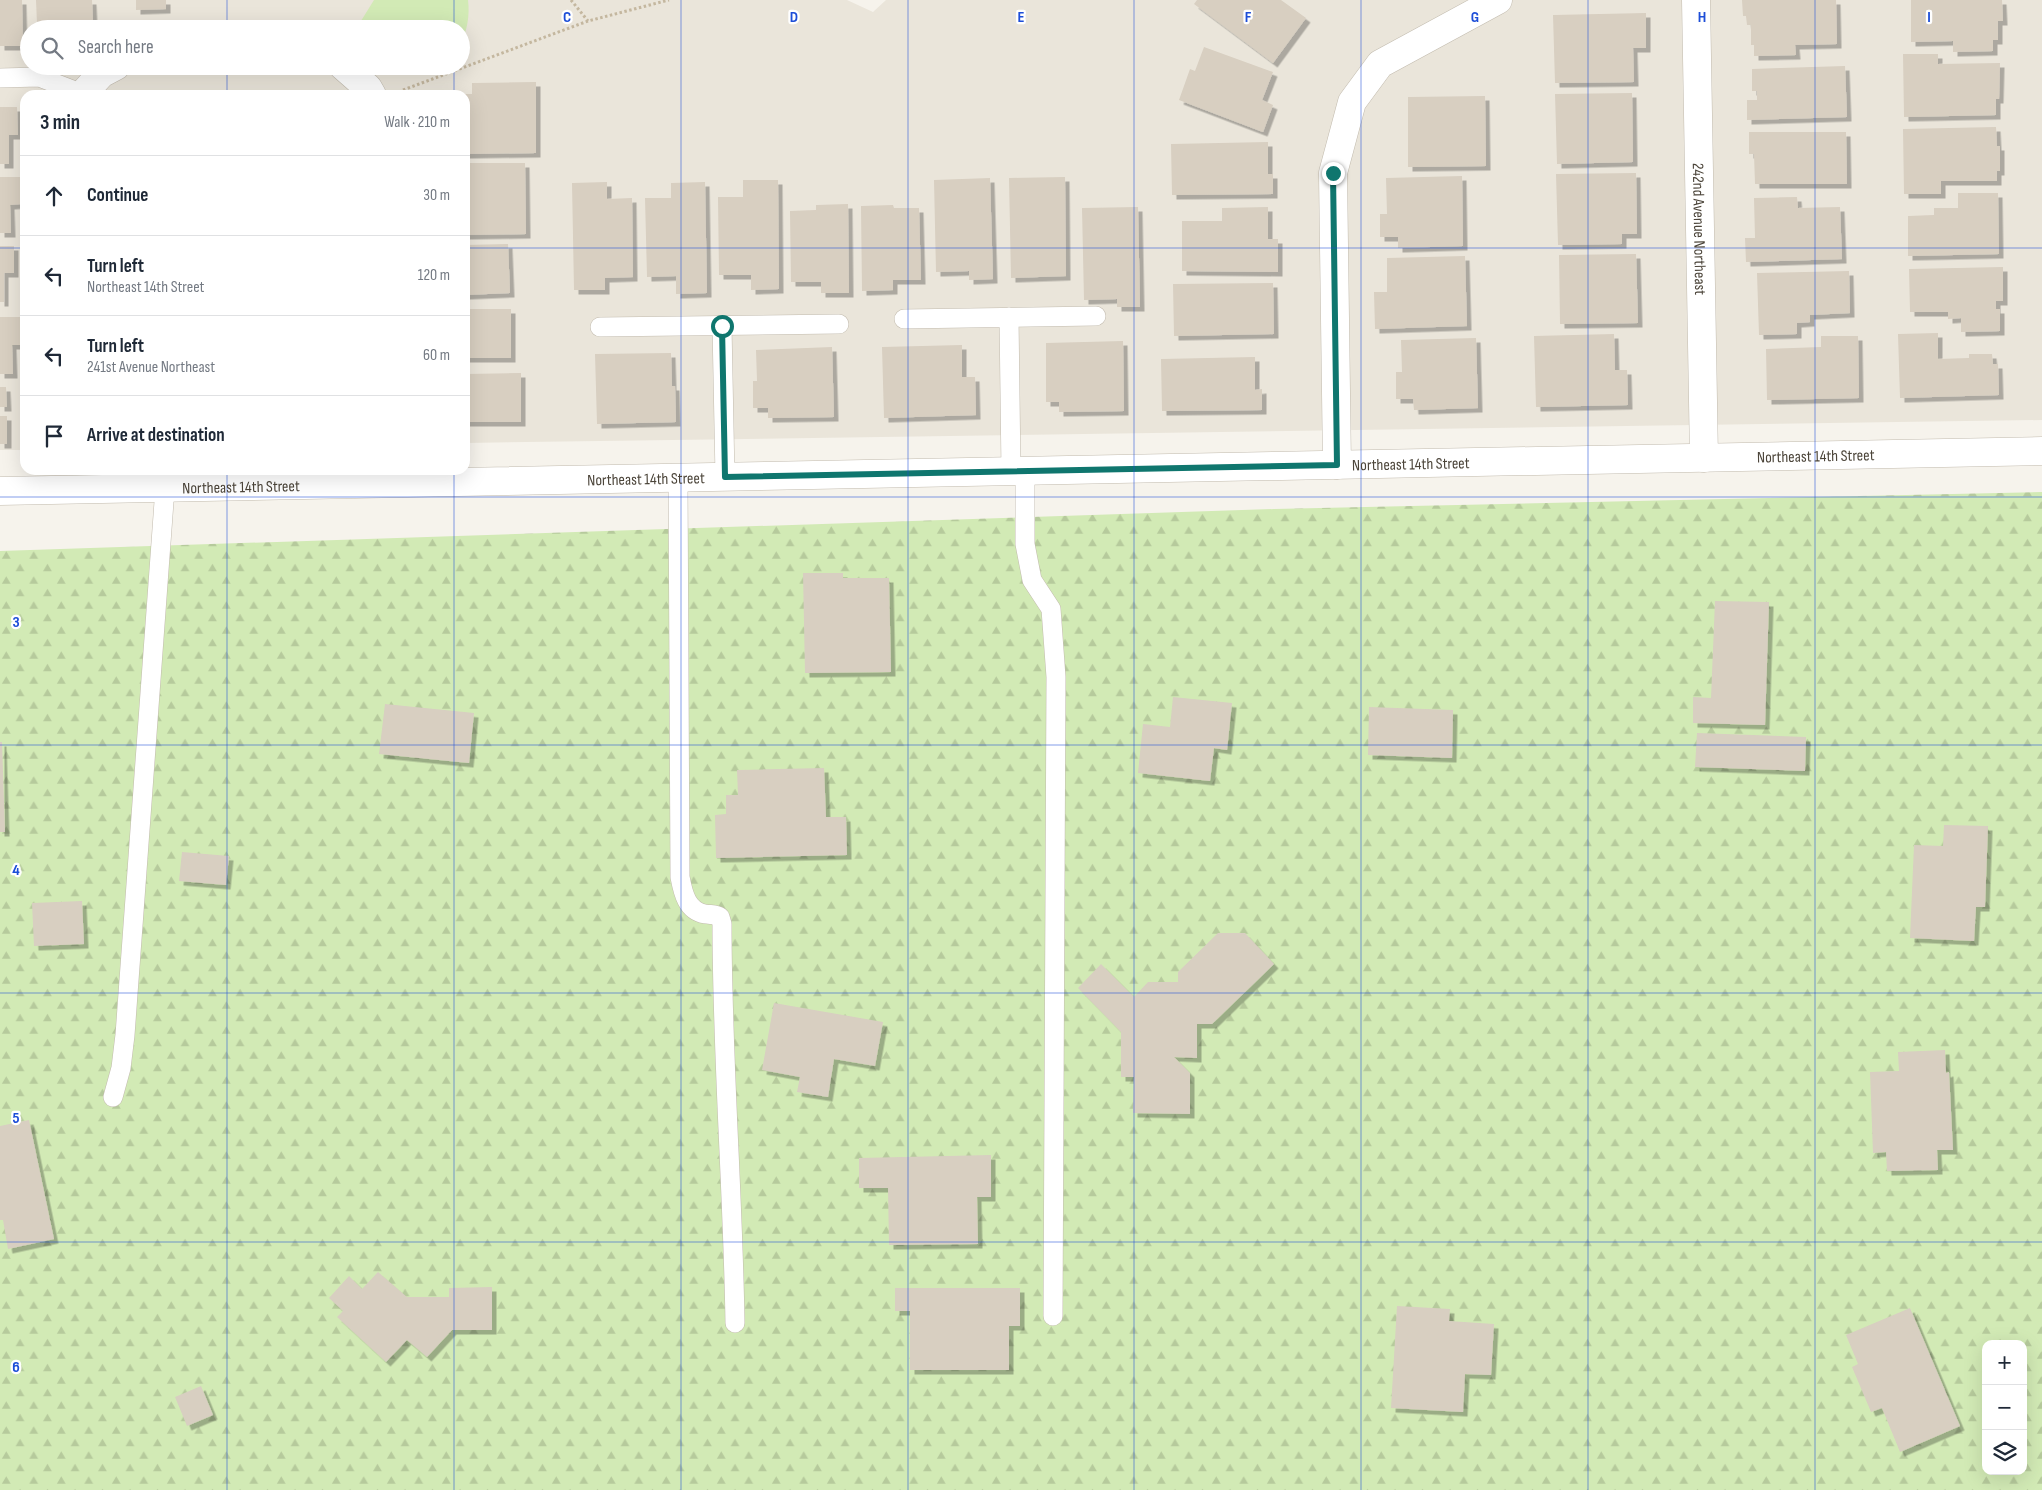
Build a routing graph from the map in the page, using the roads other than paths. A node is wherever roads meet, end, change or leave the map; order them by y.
1 (1498, 0) edge
2 (1696, 0) edge
3 (100, 75) edge
4 (353, 75) edge
5 (0, 78) edge
6 (72, 90) edge
7 (86, 90) edge
8 (369, 90) edge
9 (1096, 316) dead end
10 (1010, 318) junction
11 (904, 319) dead end
12 (839, 324) dead end
13 (722, 326) junction
14 (600, 327) dead end
15 (2042, 451) edge
16 (1704, 458) junction
17 (1337, 465) junction
18 (1018, 471) junction
19 (396, 477) edge
20 (725, 477) junction
21 (678, 478) junction
22 (73, 480) edge
23 (165, 488) junction
24 (0, 491) edge
25 (114, 1097) dead end
26 (1053, 1316) dead end
27 (735, 1323) dead end

1 - 17 street
2 - 16 street, 242nd Avenue Northeast
3 - 7 street
4 - 8 street
5 - 6 lane
9 - 10 lane
10 - 11 lane
10 - 18 lane
12 - 13 lane
13 - 14 lane
13 - 20 lane
15 - 16 street, Northeast 14th Street
16 - 17 street, Northeast 14th Street
17 - 18 street, Northeast 14th Street
18 - 20 street, Northeast 14th Street
18 - 26 lane
19 - 21 street, Northeast 14th Street
19 - 23 street, Northeast 14th Street
20 - 21 street, Northeast 14th Street
21 - 27 lane
22 - 23 street, Northeast 14th Street
22 - 24 street, Northeast 14th Street
23 - 25 lane

